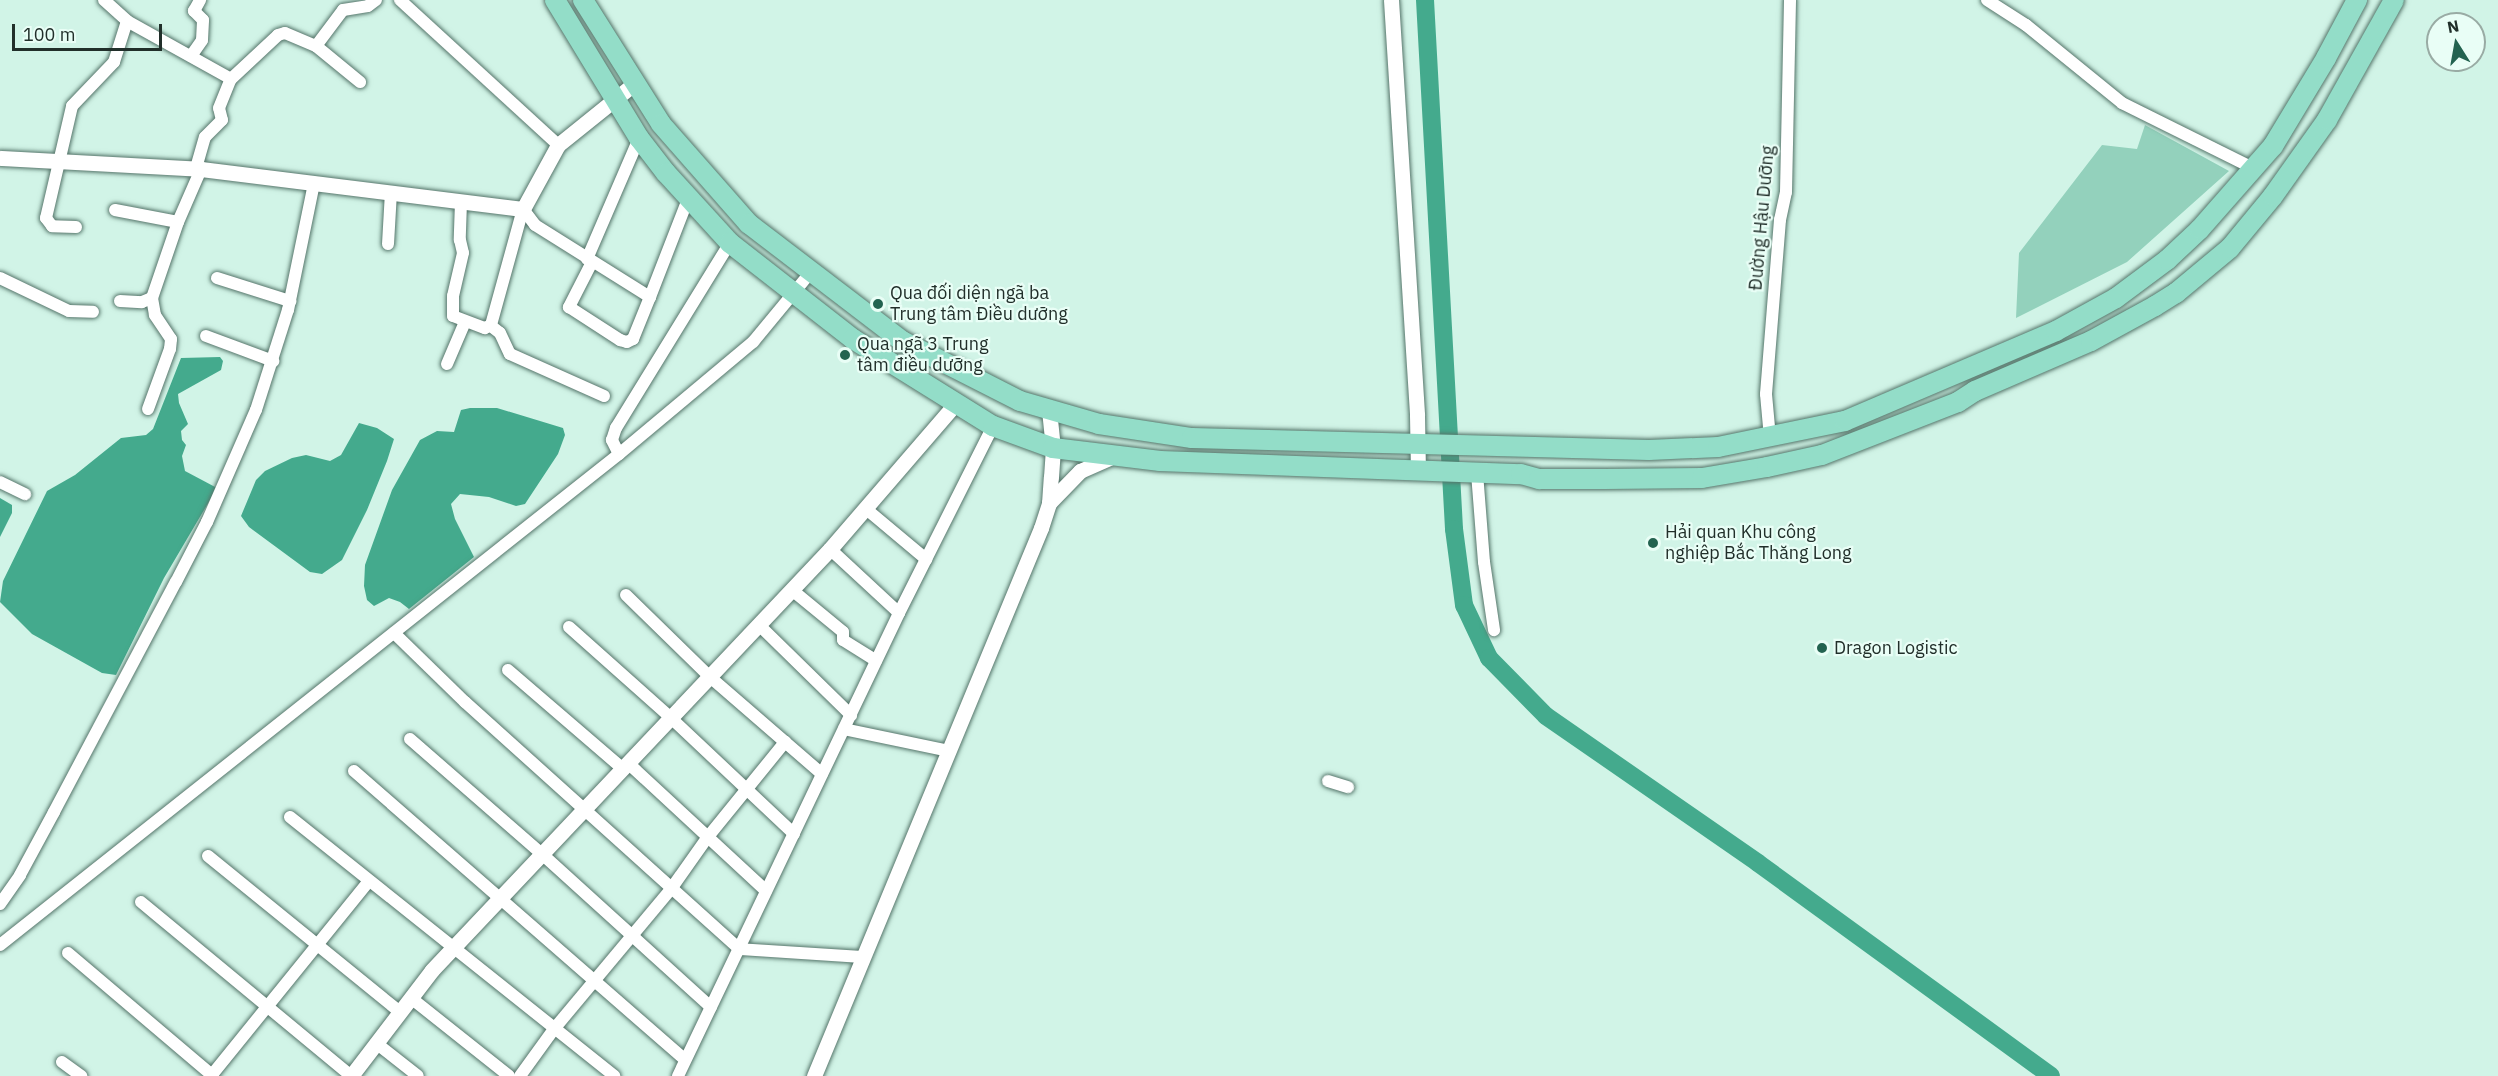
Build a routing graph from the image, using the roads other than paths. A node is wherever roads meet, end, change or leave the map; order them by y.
1 (200, 0) edge
2 (376, 0) edge
3 (555, 0) edge
4 (583, 0) edge
5 (1390, 0) edge
6 (1790, 0) edge
7 (1988, 0) edge
8 (2357, 0) edge
9 (2384, 0) edge
10 (2394, 0) edge
11 (108, 2) edge
12 (406, 2) edge
13 (127, 21) junction
14 (316, 46) junction
15 (191, 56) junction
16 (231, 79) junction
17 (360, 82) dead end
18 (634, 84) junction
19 (615, 100) junction
20 (639, 138) junction
21 (558, 145) junction
22 (0, 158) edge
23 (58, 161) junction
24 (2253, 168) junction
25 (199, 169) junction
26 (314, 183) junction
27 (391, 192) junction
28 (688, 199) junction
29 (461, 202) junction
30 (523, 209) junction
31 (115, 210) dead end
32 (178, 222) junction
33 (76, 227) dead end
34 (730, 243) junction
35 (388, 244) dead end
36 (590, 260) junction
37 (2212, 260) junction
38 (2157, 268) junction
39 (811, 272) junction
40 (0, 278) edge
41 (217, 278) dead end
42 (2139, 281) junction
43 (2176, 293) junction
44 (794, 294) junction
45 (650, 297) junction
46 (152, 298) junction
47 (120, 301) dead end
48 (290, 301) junction
49 (2155, 306) junction
50 (93, 312) dead end
51 (465, 322) junction
52 (491, 326) junction
53 (206, 336) dead end
54 (273, 361) junction
55 (447, 364) dead end
56 (604, 396) dead end
57 (956, 403) junction
58 (148, 409) dead end
59 (1049, 411) junction
60 (993, 426) junction
61 (1770, 438) junction
62 (1418, 445) junction
63 (1053, 448) junction
64 (619, 454) junction
65 (1115, 455) junction
66 (1418, 471) junction
67 (1471, 472) junction
68 (0, 482) edge
69 (25, 494) dead end
70 (1049, 503) junction
71 (865, 508) junction
72 (830, 549) junction
73 (926, 559) junction
74 (792, 590) junction
75 (626, 595) dead end
76 (899, 614) junction
77 (759, 625) junction
78 (570, 627) dead end
79 (1494, 630) dead end
80 (393, 633) junction
81 (876, 661) junction
82 (508, 670) dead end
83 (710, 677) junction
84 (850, 715) junction
85 (671, 718) junction
86 (844, 729) junction
87 (410, 739) dead end
88 (784, 742) junction
89 (949, 751) junction
90 (625, 766) junction
91 (354, 771) dead end
92 (822, 774) junction
93 (1328, 781) dead end
94 (1348, 787) dead end
95 (745, 789) junction
96 (584, 810) junction
97 (290, 817) dead end
98 (794, 834) junction
99 (707, 838) junction
100 (542, 854) junction
101 (208, 856) dead end
102 (369, 881) junction
103 (671, 890) junction
104 (766, 891) junction
105 (499, 899) junction
106 (141, 902) dead end
107 (0, 904) edge
108 (633, 936) junction
109 (0, 945) edge
110 (318, 946) junction
111 (453, 949) junction
112 (739, 949) junction
113 (68, 953) dead end
114 (864, 957) junction
115 (596, 981) junction
116 (411, 998) junction
117 (268, 1007) junction
118 (711, 1007) junction
119 (400, 1012) junction
120 (554, 1029) junction
121 (376, 1043) junction
122 (686, 1060) junction
123 (62, 1062) dead end
124 (81, 1076) edge
125 (212, 1076) edge
126 (351, 1076) edge
127 (418, 1076) edge
128 (509, 1076) edge
129 (520, 1076) edge
130 (614, 1076) edge
131 (678, 1076) edge
132 (814, 1076) edge

1 - 15 street
2 - 14 street
3 - 19 main road
4 - 18 main road
5 - 62 street
6 - 61 street, Đường Hậu Dưỡng
7 - 24 street
8 - 24 main road
9 - 37 main road
10 - 37 main road
11 - 13 street
12 - 21 street
13 - 15 street
13 - 23 street
14 - 16 street
14 - 17 street
15 - 16 street
16 - 25 street
18 - 19 street
18 - 39 main road
19 - 20 main road
19 - 21 street
20 - 28 main road
20 - 36 street
21 - 30 street
22 - 23 street
23 - 25 street
23 - 33 street
24 - 38 main road
25 - 26 street
25 - 32 street
26 - 27 street
26 - 48 street
27 - 29 street
27 - 35 street
28 - 34 main road
28 - 45 street
29 - 30 street
29 - 51 street
30 - 36 street
30 - 52 street
31 - 32 street
32 - 46 street
34 - 44 main road
34 - 64 street
36 - 45 street
36 - 45 street
37 - 43 main road
38 - 42 main road
38 - 43 main road
39 - 44 street
39 - 59 main road
40 - 50 street
41 - 48 street
42 - 49 main road
42 - 61 main road
43 - 49 main road
44 - 57 main road
44 - 64 street
46 - 47 street
46 - 58 street
48 - 54 street
49 - 67 main road
51 - 52 street
51 - 55 street
52 - 56 street
53 - 54 street
54 - 107 street
57 - 60 main road
57 - 71 street
59 - 62 main road
59 - 63 street
60 - 63 main road
60 - 73 street
61 - 62 main road
62 - 66 street
63 - 65 main road
63 - 70 street
64 - 80 street
65 - 66 main road
65 - 70 street
66 - 67 main road
67 - 79 street
68 - 69 street
70 - 89 street
71 - 72 street
71 - 73 street
72 - 74 street
72 - 76 street
73 - 76 street
74 - 77 street
74 - 81 street
75 - 83 street
76 - 81 street
77 - 83 street
77 - 84 street
78 - 85 street
80 - 96 street
80 - 109 street
81 - 84 street
82 - 90 street
83 - 85 street
83 - 88 street
84 - 86 street
85 - 90 street
85 - 95 street
86 - 89 street
86 - 92 street
87 - 100 street
88 - 92 street
88 - 95 street
89 - 114 street
90 - 96 street
90 - 99 street
91 - 105 street
92 - 98 street
93 - 94 street
95 - 98 street
95 - 99 street
96 - 100 street
96 - 103 street
97 - 102 street
98 - 104 street
99 - 103 street
99 - 104 street
100 - 105 street
100 - 108 street
101 - 110 street
102 - 110 street
102 - 111 street
103 - 108 street
103 - 112 street
104 - 112 street
105 - 111 street
105 - 115 street
106 - 117 street
108 - 115 street
108 - 118 street
110 - 117 street
110 - 119 street
111 - 116 street
111 - 120 street
112 - 114 street
112 - 118 street
113 - 125 street
114 - 132 street
115 - 120 street
115 - 122 street
116 - 119 street
116 - 128 street
117 - 125 street
117 - 126 street
118 - 122 street
119 - 121 street
120 - 129 street
120 - 130 street
121 - 126 street
121 - 127 street
122 - 131 street
123 - 124 street

